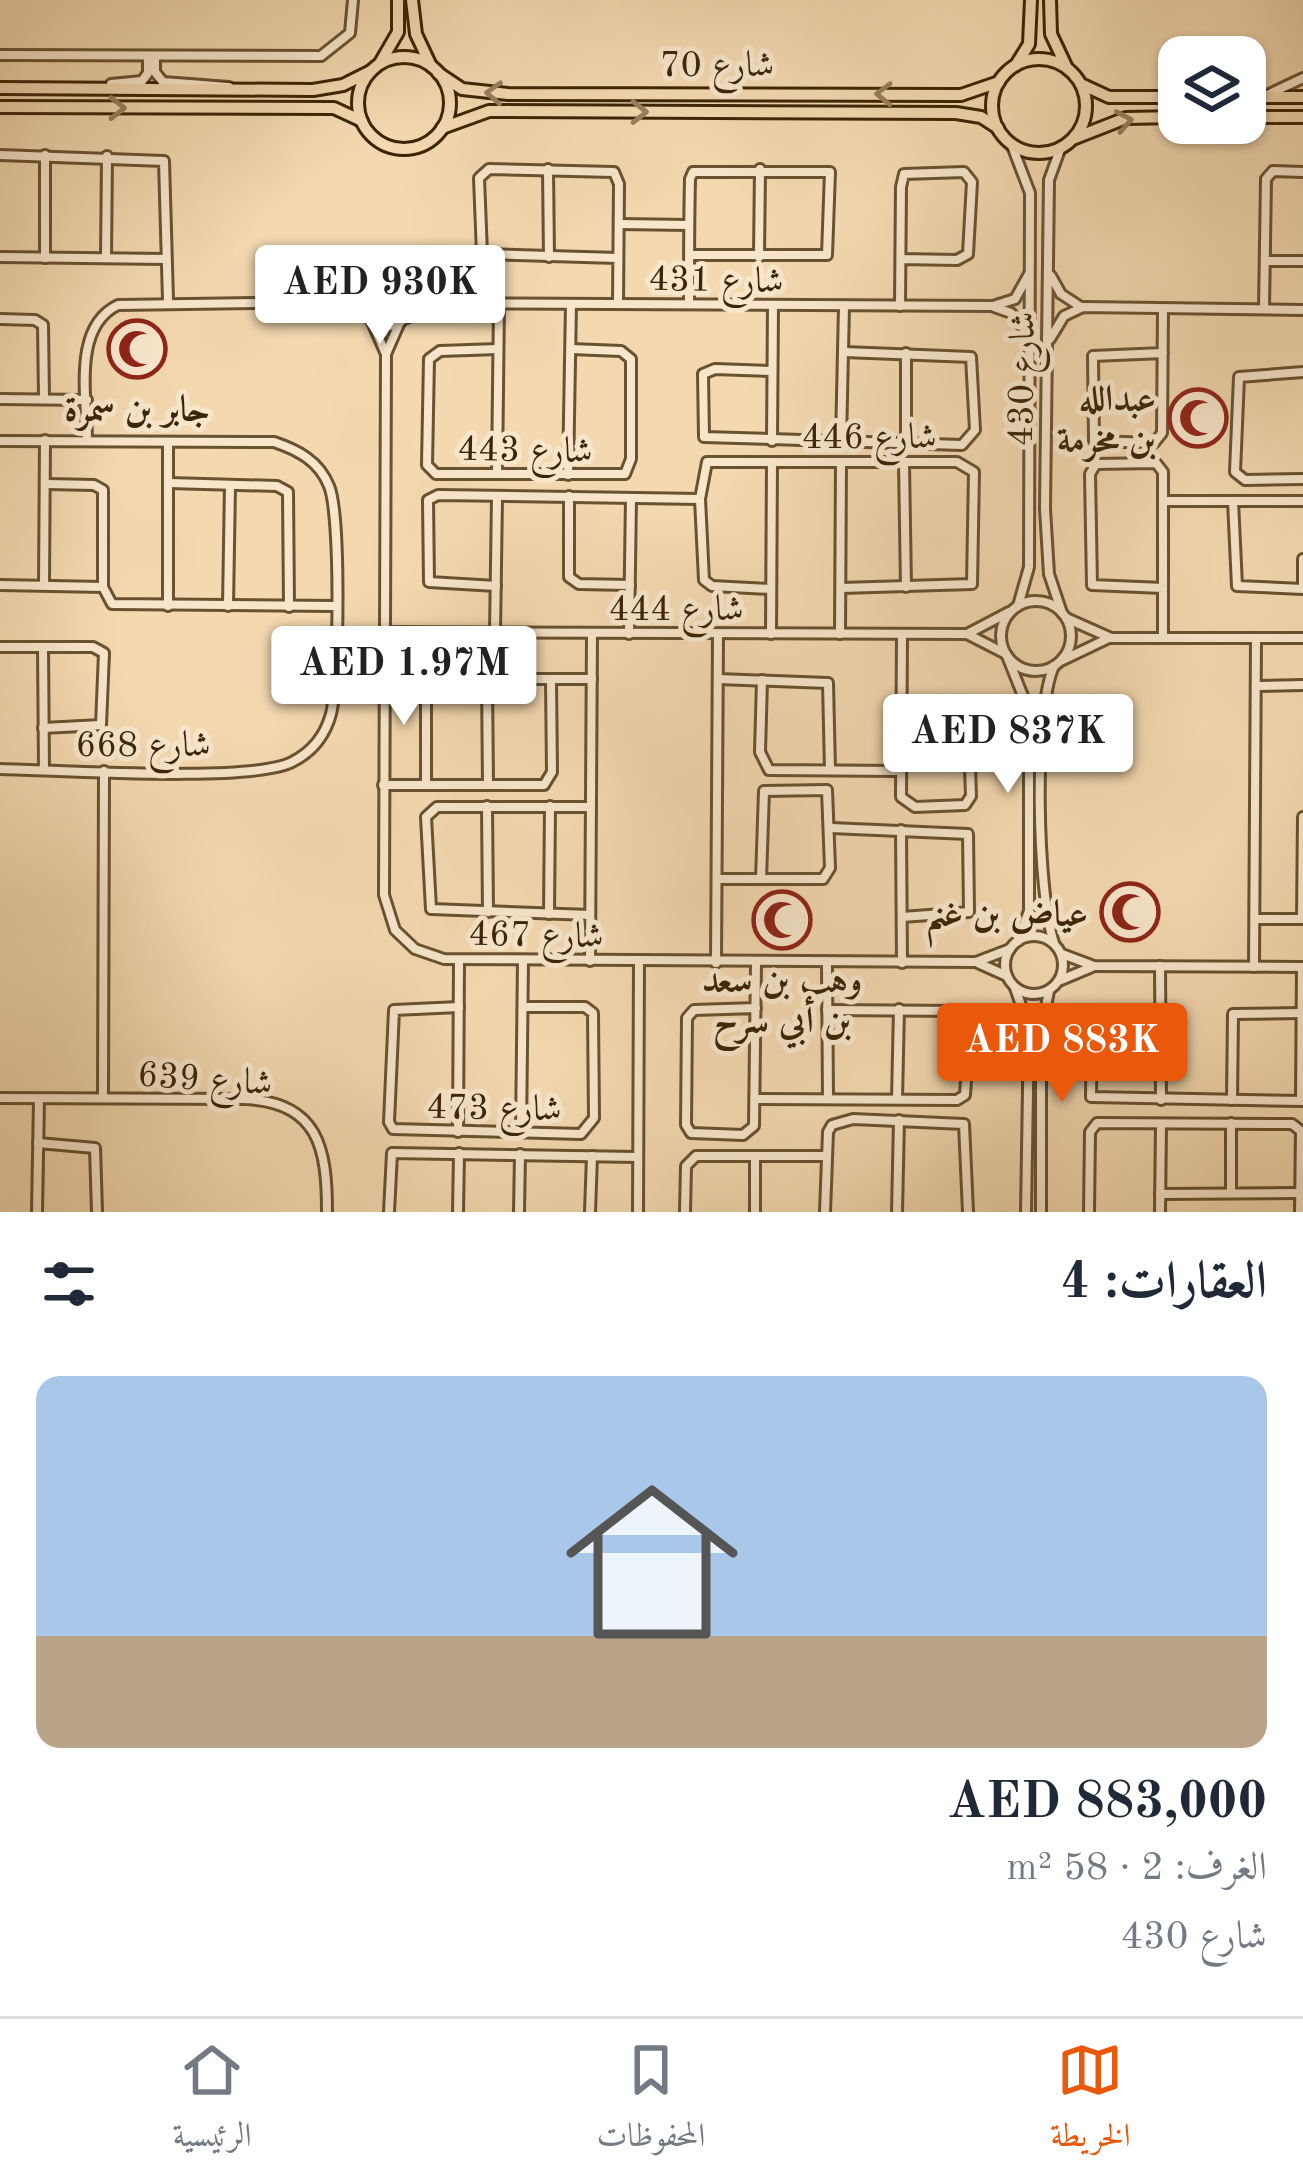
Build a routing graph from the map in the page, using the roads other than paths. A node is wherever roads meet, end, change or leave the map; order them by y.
1 (353, 0) edge
2 (398, 0) edge
3 (412, 0) edge
4 (1030, 0) edge
5 (1050, 0) edge
6 (0, 55) edge
7 (152, 56) junction
8 (1015, 66) junction
9 (375, 67) junction
10 (1068, 69) junction
11 (434, 70) junction
12 (1303, 78) edge
13 (999, 82) junction
14 (1080, 83) junction
15 (0, 88) edge
16 (67, 88) junction
17 (236, 89) junction
18 (1266, 95) edge
19 (1158, 97) edge
20 (1266, 97) edge
21 (1303, 97) edge
22 (0, 107) edge
23 (1158, 117) edge
24 (1266, 117) edge
25 (1303, 117) edge
26 (362, 122) junction
27 (442, 128) junction
28 (998, 128) junction
29 (1012, 143) junction
30 (1066, 143) junction
31 (0, 155) edge
32 (45, 155) junction
33 (107, 156) junction
34 (548, 169) junction
35 (760, 169) junction
36 (1303, 172) edge
37 (619, 224) junction
38 (689, 225) junction
39 (689, 254) junction
40 (0, 257) edge
41 (549, 257) junction
42 (760, 257) junction
43 (45, 258) junction
44 (106, 258) junction
45 (166, 259) junction
46 (618, 259) junction
47 (901, 259) junction
48 (1265, 260) junction
49 (1303, 261) edge
50 (1048, 268) junction
51 (1029, 274) junction
52 (369, 287) junction
53 (406, 287) junction
54 (168, 300) junction
55 (336, 302) junction
56 (438, 303) junction
57 (618, 303) junction
58 (499, 304) junction
59 (571, 304) junction
60 (689, 304) junction
61 (773, 305) junction
62 (844, 306) junction
63 (900, 306) junction
64 (993, 306) junction
65 (1083, 307) junction
66 (1163, 309) junction
67 (1264, 309) junction
68 (1303, 310) edge
69 (368, 315) junction
70 (0, 320) edge
71 (402, 321) junction
72 (1029, 334) junction
73 (1048, 346) junction
74 (498, 349) junction
75 (571, 349) junction
76 (844, 352) junction
77 (906, 353) junction
78 (1163, 353) junction
79 (386, 354) junction
80 (772, 371) junction
81 (1303, 372) edge
82 (0, 399) edge
83 (44, 399) junction
84 (87, 400) junction
85 (45, 440) junction
86 (87, 440) junction
87 (0, 441) edge
88 (772, 441) junction
89 (169, 442) junction
90 (841, 442) junction
91 (906, 443) junction
92 (772, 461) junction
93 (842, 462) junction
94 (904, 463) junction
95 (497, 474) junction
96 (568, 475) junction
97 (1303, 479) edge
98 (169, 482) junction
99 (46, 484) junction
100 (230, 484) junction
101 (497, 496) junction
102 (568, 496) junction
103 (631, 498) junction
104 (700, 499) junction
105 (1163, 501) junction
106 (1233, 501) junction
107 (1303, 501) edge
108 (1303, 559) edge
109 (0, 585) edge
110 (44, 585) junction
111 (630, 585) junction
112 (103, 586) junction
113 (496, 586) junction
114 (906, 587) junction
115 (841, 588) junction
116 (1162, 588) junction
117 (1303, 589) edge
118 (770, 590) junction
119 (168, 605) junction
120 (228, 606) junction
121 (334, 606) junction
122 (289, 607) junction
123 (1015, 608) junction
124 (1064, 615) junction
125 (384, 632) junction
126 (495, 633) junction
127 (592, 634) junction
128 (629, 634) junction
129 (718, 634) junction
130 (771, 634) junction
131 (840, 634) junction
132 (968, 634) junction
133 (902, 635) junction
134 (1111, 638) junction
135 (1163, 638) junction
136 (1303, 638) edge
137 (1256, 639) junction
138 (0, 647) edge
139 (43, 647) junction
140 (1006, 655) junction
141 (1057, 664) junction
142 (487, 679) junction
143 (592, 679) junction
144 (718, 679) junction
145 (551, 680) junction
146 (762, 680) junction
147 (1303, 685) edge
148 (1257, 686) junction
149 (43, 728) junction
150 (902, 735) junction
151 (0, 770) edge
152 (44, 770) junction
153 (830, 770) junction
154 (104, 771) junction
155 (900, 771) junction
156 (383, 784) junction
157 (426, 784) junction
158 (488, 785) junction
159 (487, 806) junction
160 (550, 806) junction
161 (591, 807) junction
162 (1303, 817) edge
163 (831, 828) junction
164 (901, 830) junction
165 (717, 879) junction
166 (761, 879) junction
167 (488, 912) junction
168 (549, 914) junction
169 (590, 915) junction
170 (902, 917) junction
171 (1255, 919) junction
172 (1302, 919) edge
173 (1054, 943) junction
174 (1014, 945) junction
175 (1062, 954) junction
176 (460, 960) junction
177 (590, 961) junction
178 (523, 962) junction
179 (639, 962) junction
180 (716, 962) junction
181 (976, 962) junction
182 (756, 963) junction
183 (902, 963) junction
184 (827, 964) junction
185 (1094, 966) junction
186 (1160, 966) junction
187 (1254, 967) junction
188 (1302, 967) edge
189 (1007, 976) junction
190 (1060, 980) junction
191 (1016, 988) junction
192 (1049, 991) junction
193 (523, 1006) junction
194 (459, 1007) junction
195 (756, 1008) junction
196 (899, 1009) junction
197 (827, 1010) junction
198 (1159, 1012) junction
199 (1301, 1013) edge
200 (103, 1097) junction
201 (0, 1098) edge
202 (39, 1099) junction
203 (758, 1099) junction
204 (828, 1099) junction
205 (897, 1099) junction
206 (1161, 1100) junction
207 (1232, 1100) junction
208 (1302, 1101) edge
209 (899, 1120) junction
210 (1161, 1124) junction
211 (1231, 1124) junction
212 (458, 1132) junction
213 (521, 1132) junction
214 (38, 1143) junction
215 (459, 1153) junction
216 (520, 1154) junction
217 (592, 1156) junction
218 (755, 1156) junction
219 (826, 1156) junction
220 (638, 1157) junction
221 (1231, 1192) junction
222 (1299, 1193) junction
223 (1160, 1194) junction
224 (38, 1212) edge
225 (98, 1212) edge
226 (327, 1212) edge
227 (388, 1212) edge
228 (458, 1212) edge
229 (519, 1212) edge
230 (590, 1212) edge
231 (638, 1212) edge
232 (685, 1212) edge
233 (755, 1212) edge
234 (825, 1212) edge
235 (897, 1212) edge
236 (968, 1212) edge
237 (1026, 1212) edge
238 (1041, 1212) edge
239 (1089, 1212) edge
240 (1160, 1212) edge
241 (1300, 1212) edge

1 - 7 street
2 - 9 main road
3 - 11 main road
4 - 8 main road
5 - 10 main road
6 - 7 street
7 - 16 street
7 - 17 street
8 - 10 main road
8 - 13 main road
9 - 11 main road
9 - 17 main road
9 - 26 main road
10 - 14 main road
13 -> 11 main road, شارع 70
11 - 27 main road
12 - 18 street
13 - 28 main road
14 - 19 main road
14 - 30 main road
15 - 16 main road
16 - 17 main road
20 - 21 main road
22 -> 26 main road
30 -> 23 main road
24 - 25 main road
26 - 27 main road
27 -> 28 main road, شارع 70
28 - 29 main road
29 - 30 main road
29 - 51 street, شارع 430
30 - 50 street, شارع 430
31 - 32 street
32 - 33 street
32 - 43 street
33 - 44 street
33 - 45 street
34 - 37 street
34 - 41 street
34 - 41 street
35 - 38 street
35 - 42 street
35 - 42 street
36 - 48 street
37 - 38 street
37 - 46 street
38 - 39 street
39 - 42 street
39 - 60 street
40 - 43 street
41 - 46 street
43 - 44 street
44 - 45 street
45 - 54 street
46 - 57 street
47 - 47 street
47 - 63 street
48 - 49 street
48 - 67 street
50 - 65 street
50 - 73 street, شارع 430
51 - 64 street
51 - 72 street, شارع 430
52 - 53 street
52 - 55 street
52 - 69 street
53 - 56 street, شارع 431
53 - 71 street
54 - 55 street
54 - 84 street
55 - 69 street
56 - 58 street, شارع 431
56 - 71 street, شارع 431
57 - 59 street, شارع 431
57 - 60 street, شارع 431
58 - 59 street, شارع 431
58 - 74 street
59 - 75 street
60 - 61 street, شارع 431
61 - 62 street, شارع 431
61 - 80 street
62 - 63 street, شارع 431
62 - 76 street
63 - 64 street, شارع 431
64 - 72 street
65 - 66 street
65 - 73 street
66 - 67 street
66 - 78 street
67 - 68 street
69 - 71 street
69 - 79 street, شارع 467
70 - 83 street
71 - 79 street, شارع 467
72 - 123 street, شارع 430
73 - 124 street, شارع 430
74 - 95 street
74 - 95 street, شارع 443
75 - 96 street
75 - 96 street, شارع 443
76 - 77 street
76 - 90 street
77 - 91 street
77 - 91 street
78 - 78 street
79 - 125 street, شارع 467
80 - 88 street
80 - 88 street
81 - 97 street
82 - 83 street
83 - 84 street
84 - 86 street
85 - 86 street, شارع 668
85 - 87 street, شارع 668
85 - 99 street
86 - 89 street, شارع 668
88 - 90 street
89 - 98 street
89 - 121 street, شارع 668
90 - 91 street
92 - 93 street, شارع 446
92 - 104 street, شارع 446
92 - 118 street
93 - 94 street, شارع 446
93 - 115 street
94 - 114 street
94 - 114 street, شارع 446
95 - 96 street, شارع 443
98 - 100 street
98 - 119 street
99 - 110 street
99 - 112 street
100 - 120 street
100 - 122 street
101 - 102 street
101 - 113 street
101 - 113 street
102 - 103 street
102 - 111 street
103 - 104 street
103 - 111 street
104 - 118 street
105 - 106 street
105 - 116 street
105 - 116 street
106 - 107 street
106 - 117 street
108 - 117 street
109 - 110 street
110 - 112 street
111 - 128 street
112 - 119 street
113 - 126 street
114 - 115 street, شارع 446
115 - 131 street
116 - 135 street
118 - 130 street
119 - 120 street
120 - 122 street
121 - 122 street
121 - 154 street, شارع 668
123 - 124 street
123 - 132 street, شارع 444
123 - 140 street
124 - 134 street
124 - 141 street
125 - 126 street, شارع 444
125 - 156 street, شارع 467
126 - 127 street, شارع 444
127 - 128 street, شارع 444
127 - 143 street
128 - 129 street, شارع 444
129 - 130 street, شارع 444
129 - 144 street
130 - 131 street, شارع 444
131 - 133 street, شارع 444
132 - 133 street, شارع 444
132 - 140 street, شارع 444
133 - 150 street
134 - 135 street
134 - 141 street
135 - 137 street
136 - 137 street
137 - 148 street
138 - 139 street
139 - 149 street
139 - 149 street
140 - 141 street
140 - 174 street
141 - 173 street
142 - 145 street
142 - 157 street
142 - 158 street
143 - 145 street
143 - 161 street
144 - 146 street
144 - 165 street
145 - 158 street
146 - 153 street
146 - 153 street
147 - 148 street
148 - 171 street
149 - 152 street
150 - 155 street
150 - 155 street
151 - 152 street, شارع 668
152 - 154 street, شارع 668
153 - 155 street
154 - 200 street
156 - 157 street
156 - 176 street, شارع 467
157 - 158 street
159 - 160 street
159 - 167 street
159 - 167 street
160 - 161 street
160 - 168 street
161 - 169 street
162 - 172 street
163 - 164 street
163 - 166 street
163 - 166 street
164 - 170 street
164 - 170 street
165 - 166 street
165 - 180 street
167 - 168 street
168 - 169 street
169 - 177 street
170 - 183 street
171 - 172 street
171 - 187 street
173 - 174 street
173 - 175 street
174 - 181 street, شارع 467
174 - 189 street
175 - 185 street
175 - 190 street
176 - 178 street, شارع 467
176 - 194 street
177 - 178 street, شارع 467
177 - 179 street, شارع 467
178 - 193 street
179 - 180 street, شارع 467
179 - 220 street
180 - 182 street, شارع 467
181 - 183 street, شارع 467
181 - 189 street, شارع 467
182 - 184 street, شارع 467
182 - 195 street
183 - 184 street, شارع 467
184 - 197 street
185 - 186 street
185 - 190 street
186 - 187 street
186 - 198 street
187 - 188 street
188 - 199 street
189 - 191 street
190 - 192 street
191 - 192 street
191 - 237 street
192 - 238 street
193 - 213 street
193 - 213 street, شارع 473
194 - 212 street
194 - 212 street, شارع 473
195 - 203 street
195 - 203 street
196 - 197 street
196 - 205 street
196 - 205 street
197 - 204 street
198 - 206 street
198 - 206 street
199 - 207 street
199 - 208 street
200 - 202 street, شارع 639
200 - 226 street, شارع 639
201 - 202 street, شارع 639
202 - 214 street
203 - 204 street
204 - 205 street
206 - 207 street
207 - 208 street
209 - 219 street
209 - 235 street
209 - 236 street
210 - 211 street
210 - 223 street
210 - 239 street
211 - 221 street
211 - 222 street
212 - 213 street, شارع 473
214 - 224 street
214 - 225 street
215 - 216 street
215 - 227 street
215 - 228 street
216 - 217 street
216 - 229 street
217 - 220 street
217 - 230 street
218 - 219 street
218 - 232 street
218 - 233 street
219 - 234 street
220 - 231 street
221 - 222 street
221 - 223 street
222 - 241 street
223 - 240 street

